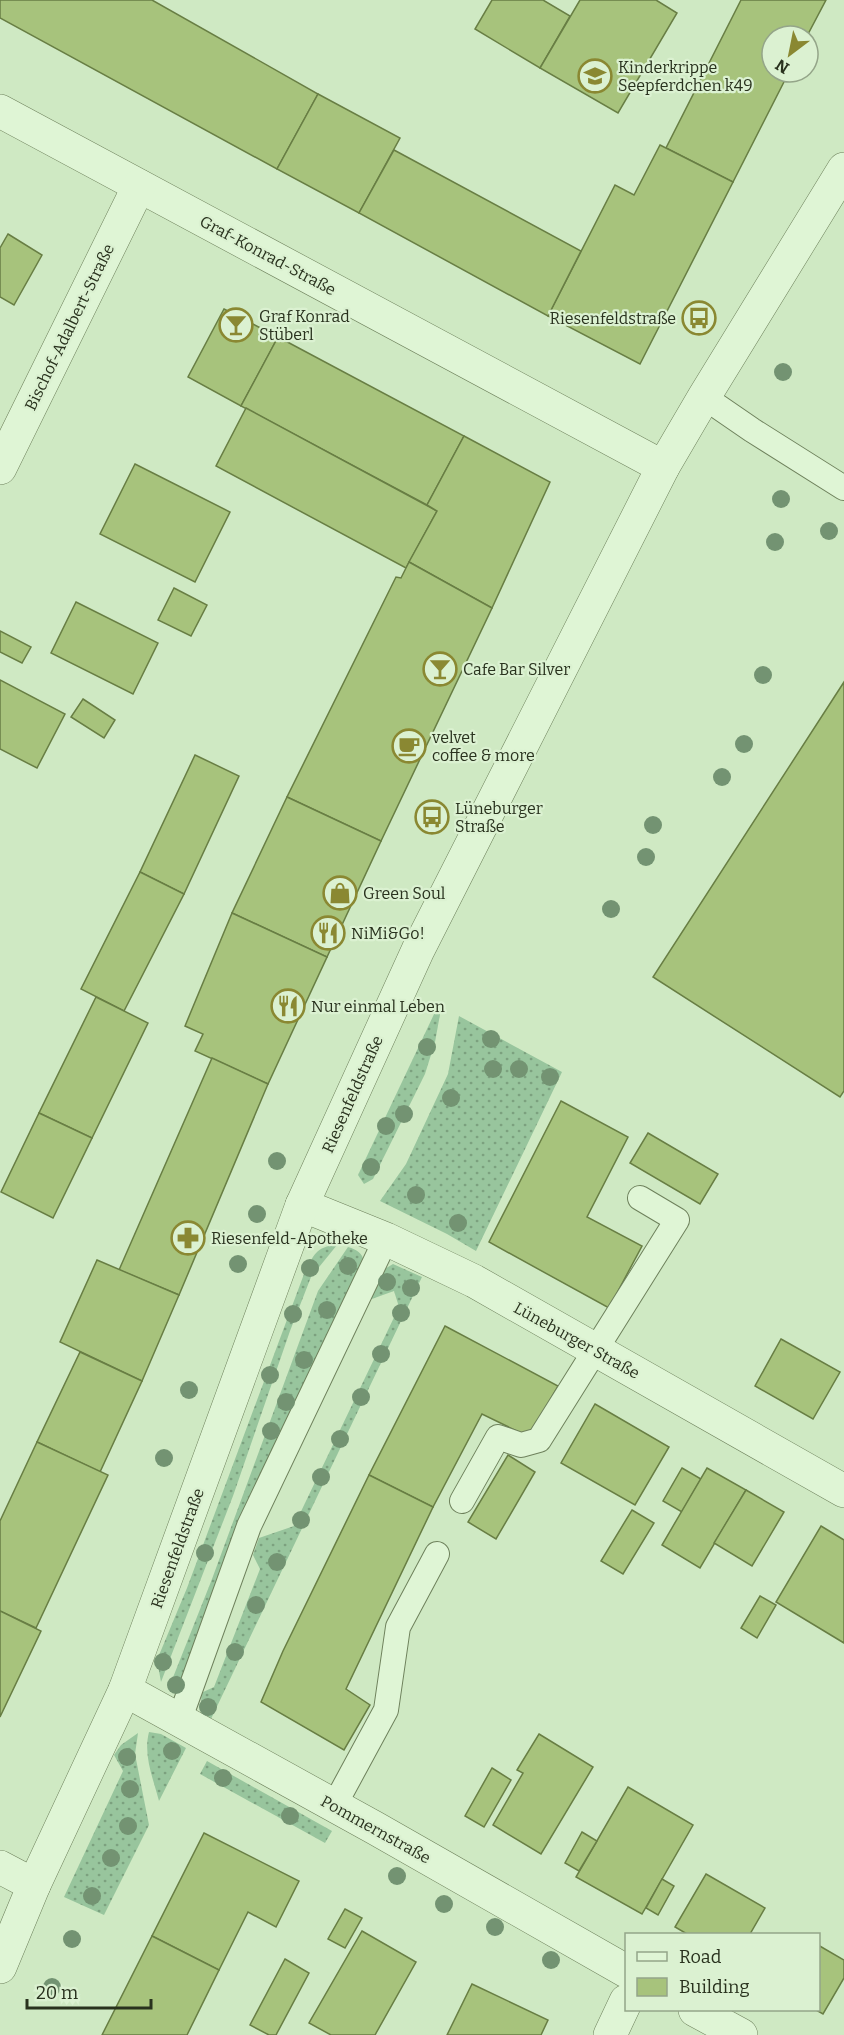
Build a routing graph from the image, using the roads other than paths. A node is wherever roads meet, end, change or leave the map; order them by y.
1 (0, 111) edge
2 (844, 169) edge
3 (139, 186) junction
4 (704, 397) junction
5 (663, 467) junction
6 (0, 468) edge
7 (844, 488) edge
8 (640, 1198) dead end
9 (302, 1205) junction
10 (386, 1239) junction
11 (595, 1350) junction
12 (844, 1491) edge
13 (462, 1501) dead end
14 (437, 1554) dead end
15 (125, 1690) junction
16 (179, 1721) junction
17 (334, 1806) junction
18 (0, 1867) edge
19 (34, 1885) junction
20 (0, 1967) edge
21 (625, 1970) edge
22 (625, 2005) edge
23 (697, 2011) edge
24 (610, 2035) edge
25 (741, 2035) edge

1 - 3 street, Graf-Konrad-Straße
2 - 4 street, Riesenfeldstraße
3 - 5 street, Graf-Konrad-Straße
3 - 6 street, Bischof-Adalbert-Straße
4 - 5 street, Riesenfeldstraße
4 - 7 lane
5 - 9 street, Riesenfeldstraße
8 - 11 lane
9 - 10 street, Lüneburger Straße
9 - 15 street, Riesenfeldstraße
10 - 11 street, Lüneburger Straße
10 - 16 lane
11 - 12 street, Lüneburger Straße
11 - 13 lane
14 - 17 lane
15 - 16 street, Pommernstraße
15 - 19 street, Riesenfeldstraße
16 - 17 street, Pommernstraße
17 - 21 street, Pommernstraße
18 - 19 street
19 - 20 street, Riesenfeldstraße
22 - 24 street
23 - 25 street

